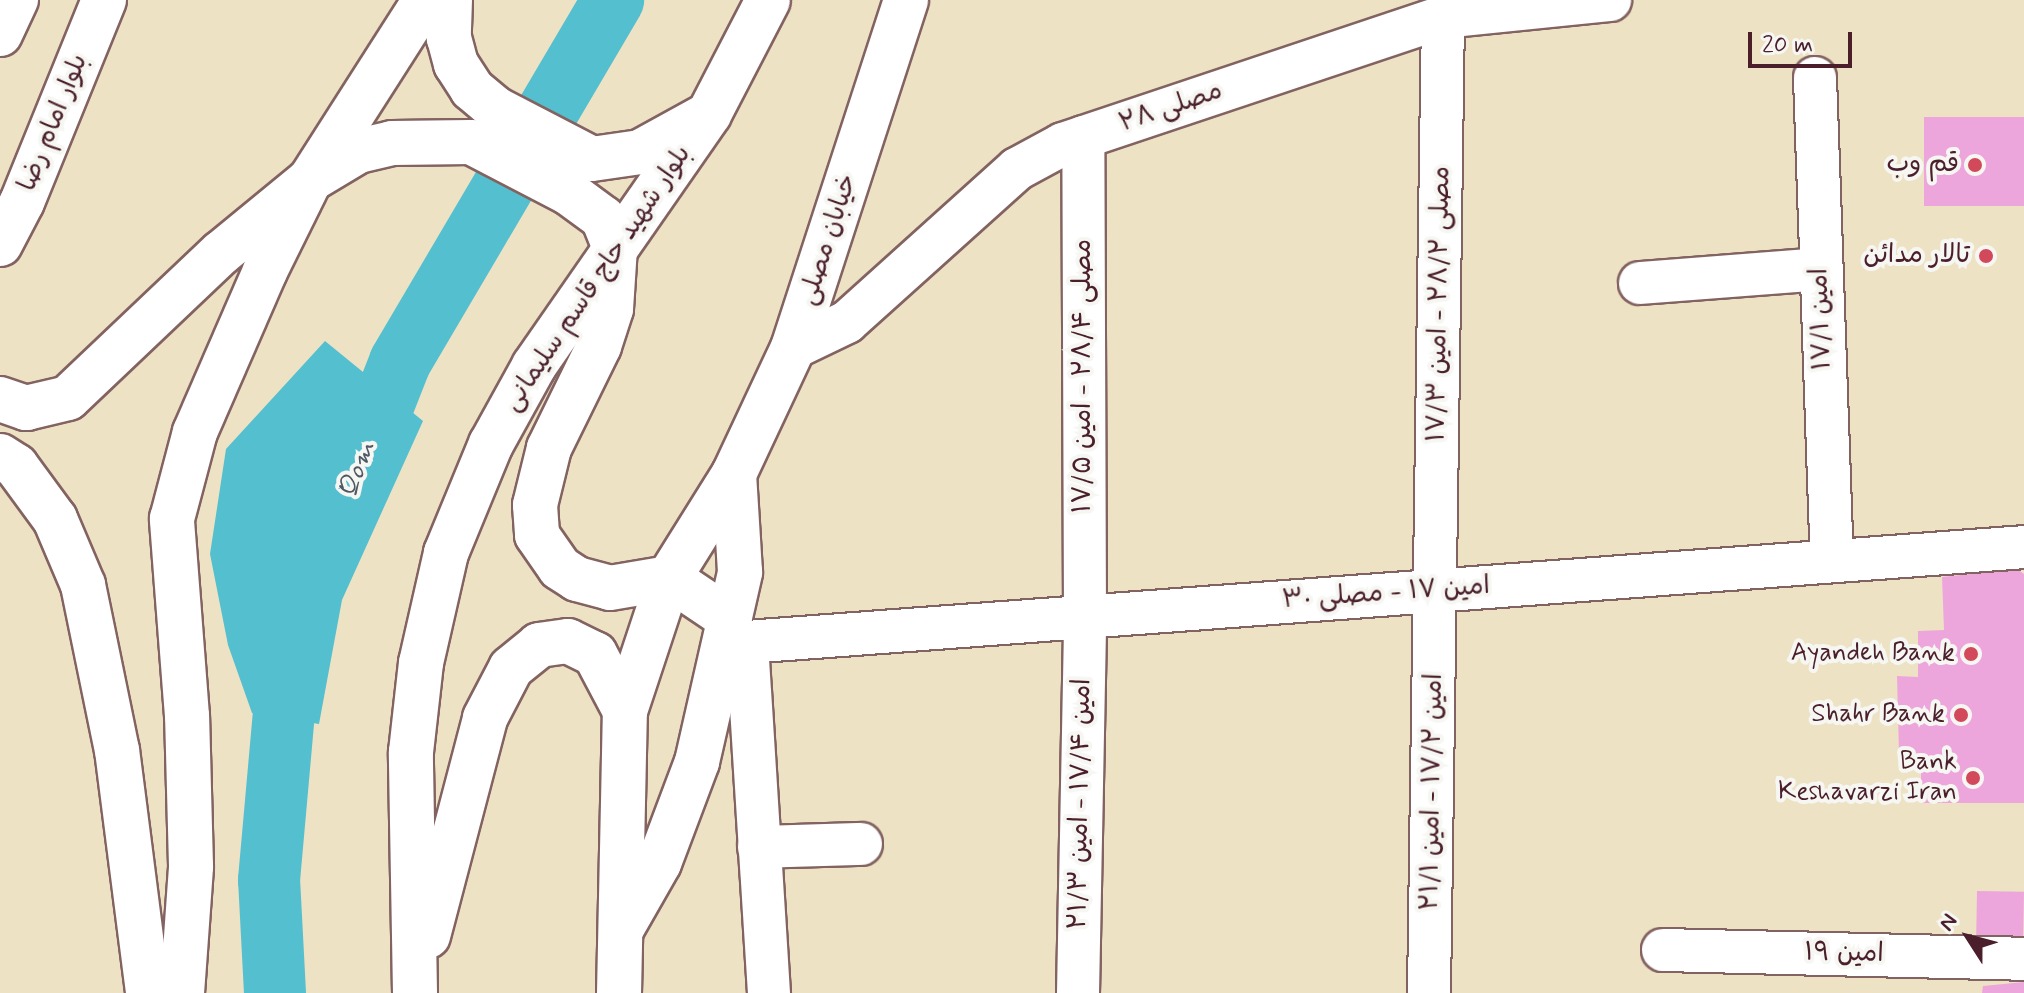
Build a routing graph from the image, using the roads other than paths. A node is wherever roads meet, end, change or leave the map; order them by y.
1 (16, 0) edge
2 (104, 0) edge
3 (425, 0) edge
4 (450, 0) edge
5 (768, 0) edge
6 (906, 0) edge
7 (1610, 0) edge
8 (1443, 17) junction
9 (0, 34) edge
10 (1815, 78) dead end
11 (709, 114) junction
12 (483, 125) junction
13 (1083, 137) junction
14 (581, 176) junction
15 (310, 180) junction
16 (0, 244) edge
17 (615, 247) junction
18 (1820, 269) junction
19 (1640, 283) dead end
20 (793, 348) junction
21 (0, 399) edge
22 (0, 456) edge
23 (734, 474) junction
24 (2024, 547) edge
25 (1832, 559) junction
26 (669, 578) junction
27 (1436, 591) junction
28 (1085, 615) junction
29 (739, 631) junction
30 (625, 711) junction
31 (861, 844) dead end
32 (759, 847) junction
33 (620, 930) junction
34 (1663, 950) dead end
35 (2024, 959) edge
36 (414, 991) edge
37 (148, 993) edge
38 (182, 993) edge
39 (619, 993) edge
40 (769, 993) edge
41 (1078, 993) edge
42 (1429, 993) edge

1 - 9 main road
2 - 16 main road, بلوار امام رضا
3 - 15 main road
4 - 12 main road
5 - 11 main road, بلوار شهید حاج قاسم سلیمانی
6 - 20 main road, خیابان مصلی
7 - 8 street, مصلی ۲۸
8 - 13 street, مصلی ۲۸
8 - 27 street, مصلی ۲۸/۲ - امین ۱۷/۳
10 - 18 street, امین ۱۷/۱
11 - 14 main road
11 - 17 main road, بلوار شهید حاج قاسم سلیمانی
12 - 14 main road
12 - 15 main road
13 - 20 street, مصلی ۲۸
13 - 28 street, مصلی ۲۸/۴ - امین ۱۷/۵
14 - 17 main road
15 - 21 main road
15 - 38 main road
17 - 26 main road
17 - 36 main road, بلوار شهید حاج قاسم سلیمانی
18 - 19 street
18 - 25 street, امین ۱۷/۱
20 - 23 main road, خیابان مصلی
22 - 37 main road
23 - 26 main road, خیابان مصلی
23 - 29 main road
24 - 25 street, امین ۱۷ - مصلی ۳۰
25 - 27 street, امین ۱۷ - مصلی ۳۰
26 - 29 main road
26 - 30 main road, خیابان مصلی
27 - 28 street, امین ۱۷ - مصلی ۳۰
27 - 42 street, امین ۱۷/۲ - امین ۲۱/۱
28 - 29 street, امین ۱۷ - مصلی ۳۰
28 - 41 street, امین ۱۷/۴ - امین ۲۱/۳
29 - 32 street
29 - 33 main road
30 - 33 main road
30 - 36 main road
31 - 32 street
32 - 40 street
33 - 39 main road
34 - 35 street, امین ۱۹

